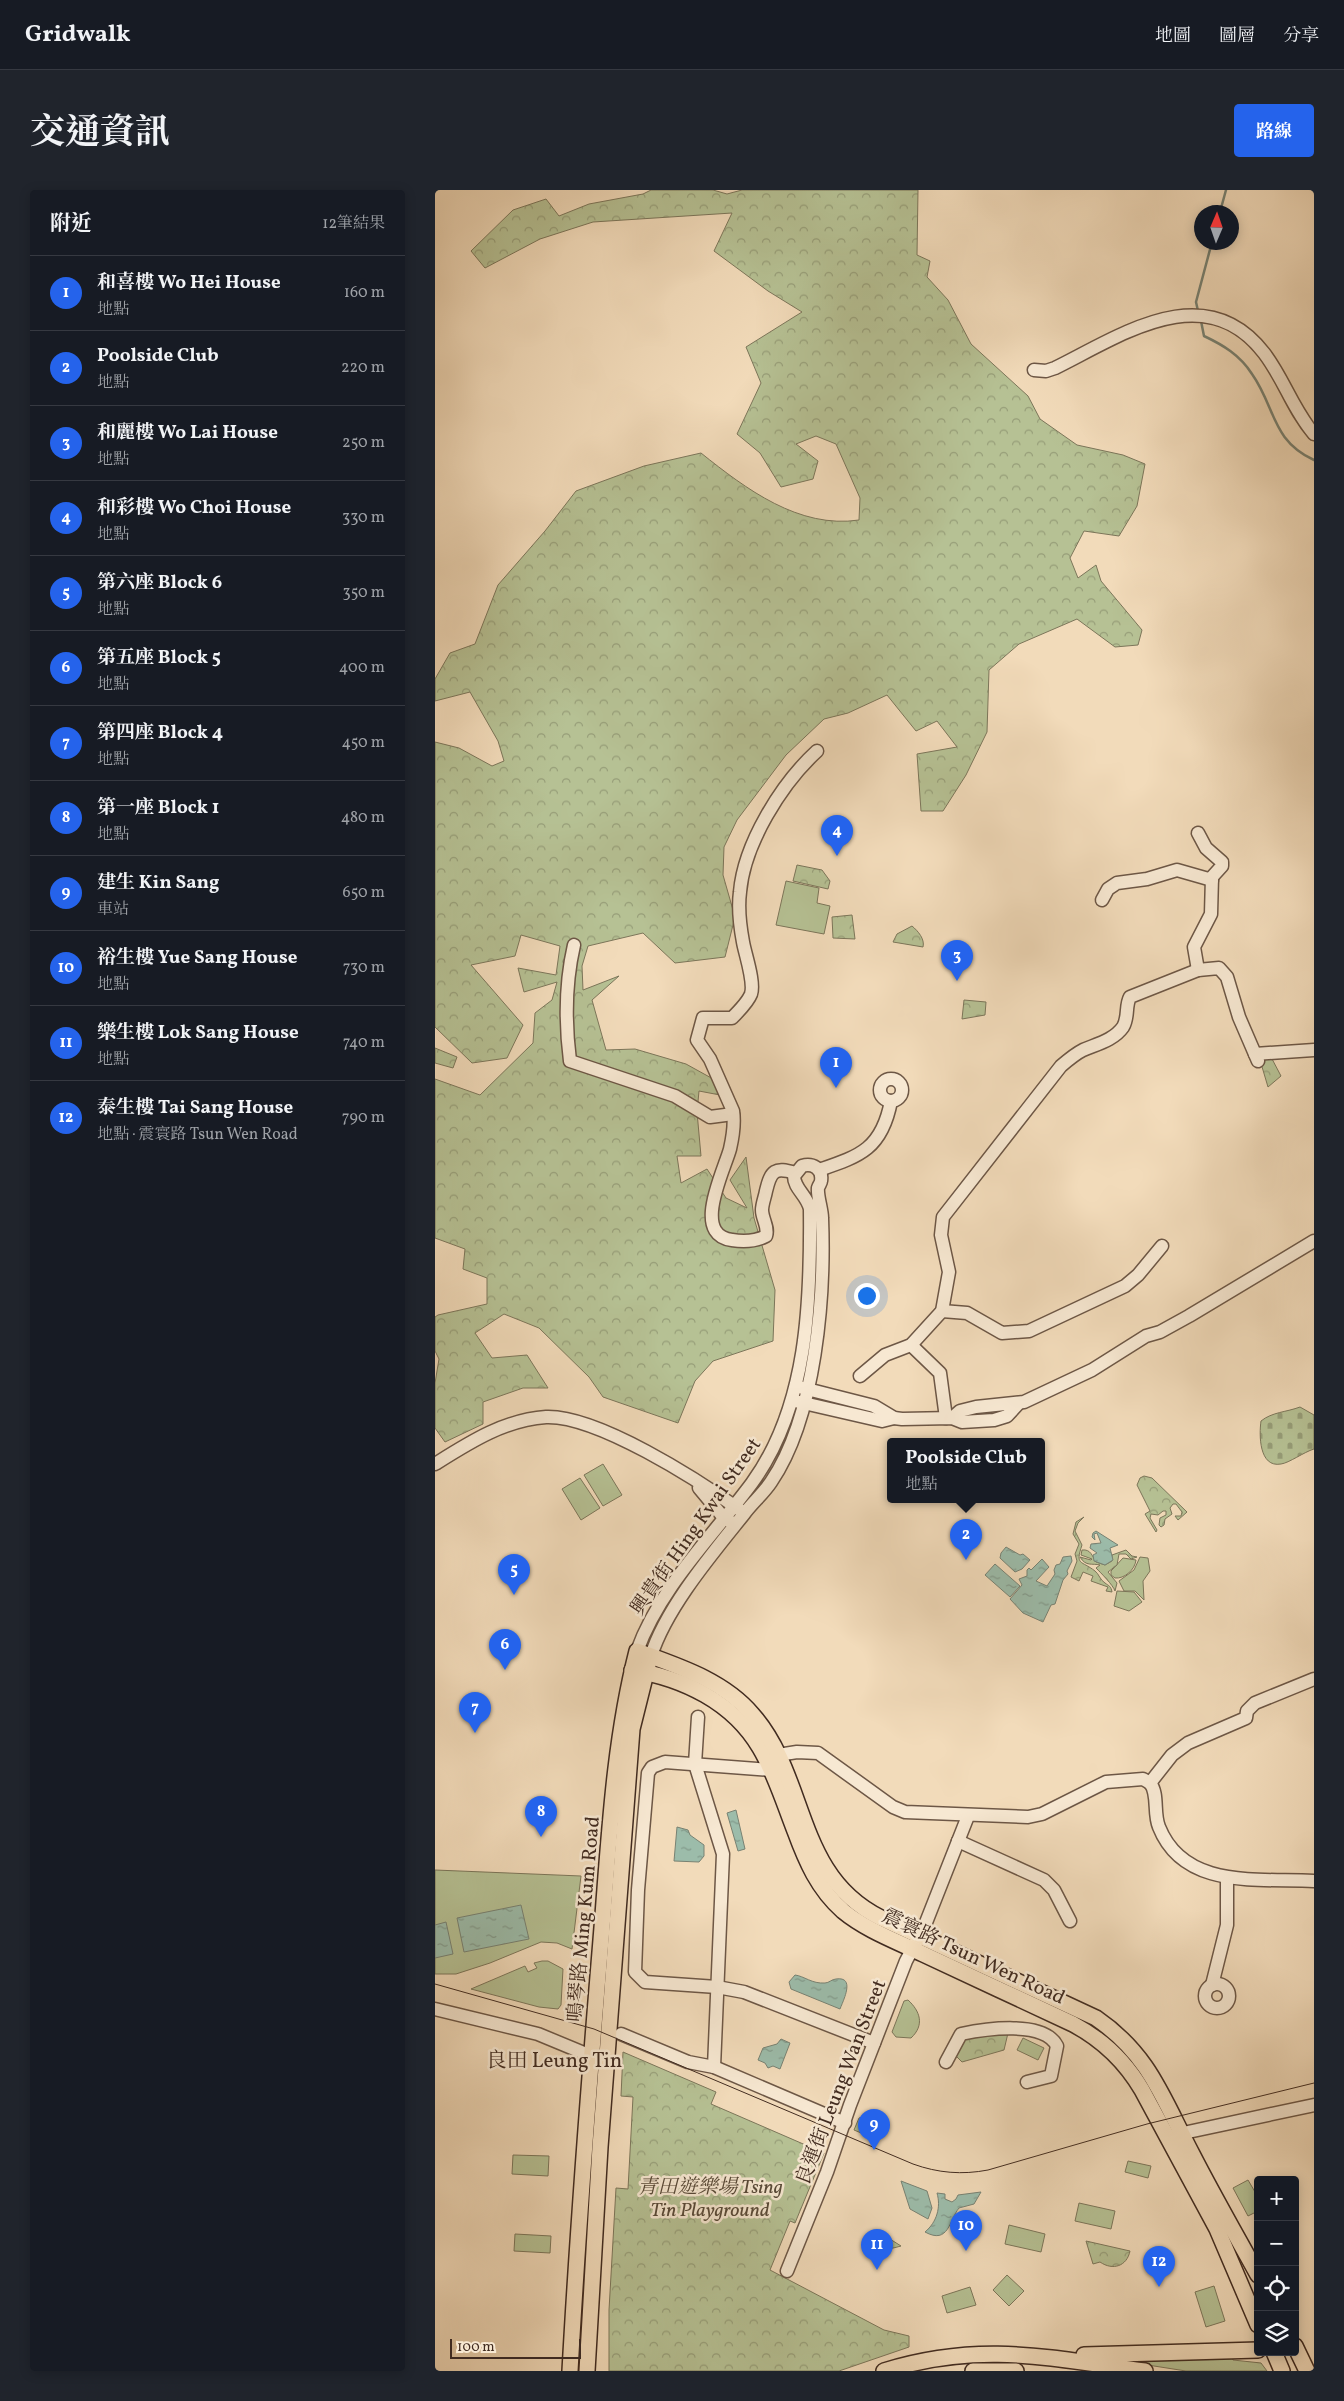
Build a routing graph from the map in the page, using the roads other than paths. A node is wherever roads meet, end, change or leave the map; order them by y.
1 (1034, 370) dead end
2 (1314, 434) edge
3 (817, 751) dead end
4 (1198, 833) dead end
5 (1212, 880) junction
6 (1102, 900) dead end
7 (574, 945) dead end
8 (1198, 970) junction
9 (1314, 1050) edge
10 (891, 1101) dead end
11 (733, 1114) junction
12 (819, 1170) junction
13 (795, 1173) junction
14 (798, 1188) junction
15 (819, 1188) junction
16 (1314, 1241) edge
17 (1162, 1246) dead end
18 (942, 1311) junction
19 (911, 1345) junction
20 (860, 1376) dead end
21 (801, 1387) junction
22 (797, 1402) junction
23 (894, 1418) junction
24 (949, 1418) junction
25 (435, 1464) edge
26 (690, 1478) junction
27 (739, 1509) junction
28 (730, 1522) junction
29 (644, 1654) junction
30 (639, 1671) junction
31 (1314, 1680) edge
32 (698, 1718) dead end
33 (778, 1755) junction
34 (695, 1764) junction
35 (771, 1770) junction
36 (1151, 1782) junction
37 (968, 1816) junction
38 (959, 1841) junction
39 (1227, 1878) junction
40 (1314, 1881) edge
41 (1070, 1921) dead end
42 (916, 1942) junction
43 (1213, 1985) dead end
44 (717, 1987) junction
45 (435, 2009) edge
46 (621, 2034) dead end
47 (874, 2043) junction
48 (592, 2056) junction
49 (946, 2062) dead end
50 (608, 2063) junction
51 (713, 2066) junction
52 (1027, 2082) dead end
53 (1314, 2105) edge
54 (845, 2123) junction
55 (1174, 2135) junction
56 (1254, 2269) edge
57 (787, 2271) dead end
58 (1254, 2316) edge
59 (1254, 2350) edge
60 (1299, 2351) edge
61 (1049, 2356) junction
62 (1276, 2356) edge
63 (1295, 2356) edge
64 (1299, 2356) edge
65 (1314, 2357) edge
66 (570, 2371) edge
67 (587, 2371) edge
68 (884, 2371) edge
69 (973, 2371) edge
70 (1017, 2371) edge
71 (1145, 2371) edge
72 (1282, 2371) edge
73 (1294, 2371) edge
74 (1307, 2371) edge

1 - 2 street
3 - 11 street
4 - 5 street
5 - 6 street
5 - 8 street
7 - 11 street
8 - 9 street
8 - 18 street
10 - 12 street
11 - 13 street
12 - 13 street
12 - 15 street, 興貴街 Hing Kwai Street
13 - 14 street, 興貴街 Hing Kwai Street
14 - 15 street
14 - 21 street, 興貴街 Hing Kwai Street
15 - 21 street, 興貴街 Hing Kwai Street
16 - 24 street
17 - 18 street
18 - 19 street
19 - 20 street
19 - 24 street
21 - 22 street, 興貴街 Hing Kwai Street
21 - 23 street
22 - 23 street
22 - 27 street, 興貴街 Hing Kwai Street
23 - 24 street
25 - 26 street
26 - 27 street
26 - 28 street
27 - 28 street, 興貴街 Hing Kwai Street
28 - 29 street, 興貴街 Hing Kwai Street
29 - 30 main road, 鳴琴路 Ming Kum Road
29 - 33 main road, 震寰路 Tsun Wen Road
30 - 35 main road, 震寰路 Tsun Wen Road
30 - 48 main road, 鳴琴路 Ming Kum Road
30 - 50 main road, 鳴琴路 Ming Kum Road
31 - 36 street
32 - 34 street
33 - 37 street
33 - 42 main road, 震寰路 Tsun Wen Road
34 - 35 street
34 - 44 street
34 - 44 street
35 - 42 main road, 震寰路 Tsun Wen Road
36 - 37 street
36 - 39 street
37 - 38 street, 良運街 Leung Wan Street
38 - 41 street
38 - 42 street, 良運街 Leung Wan Street
39 - 40 street
39 - 43 street
42 - 47 street, 良運街 Leung Wan Street
42 - 55 main road, 震寰路 Tsun Wen Road
44 - 47 street
44 - 51 street
45 - 48 street
46 - 51 street
47 - 54 street, 良運街 Leung Wan Street
48 - 50 street
48 - 66 main road, 鳴琴路 Ming Kum Road
49 - 52 street
50 - 67 main road, 鳴琴路 Ming Kum Road
51 - 54 street
53 - 55 street
54 - 57 street, 良運街 Leung Wan Street
55 - 56 main road, 震寰路 Tsun Wen Road
55 - 58 main road, 震寰路 Tsun Wen Road
59 - 61 main road
60 - 65 main road
61 - 68 main road
61 - 71 main road
62 - 72 main road
63 - 73 main road
64 - 74 main road
69 - 70 main road

